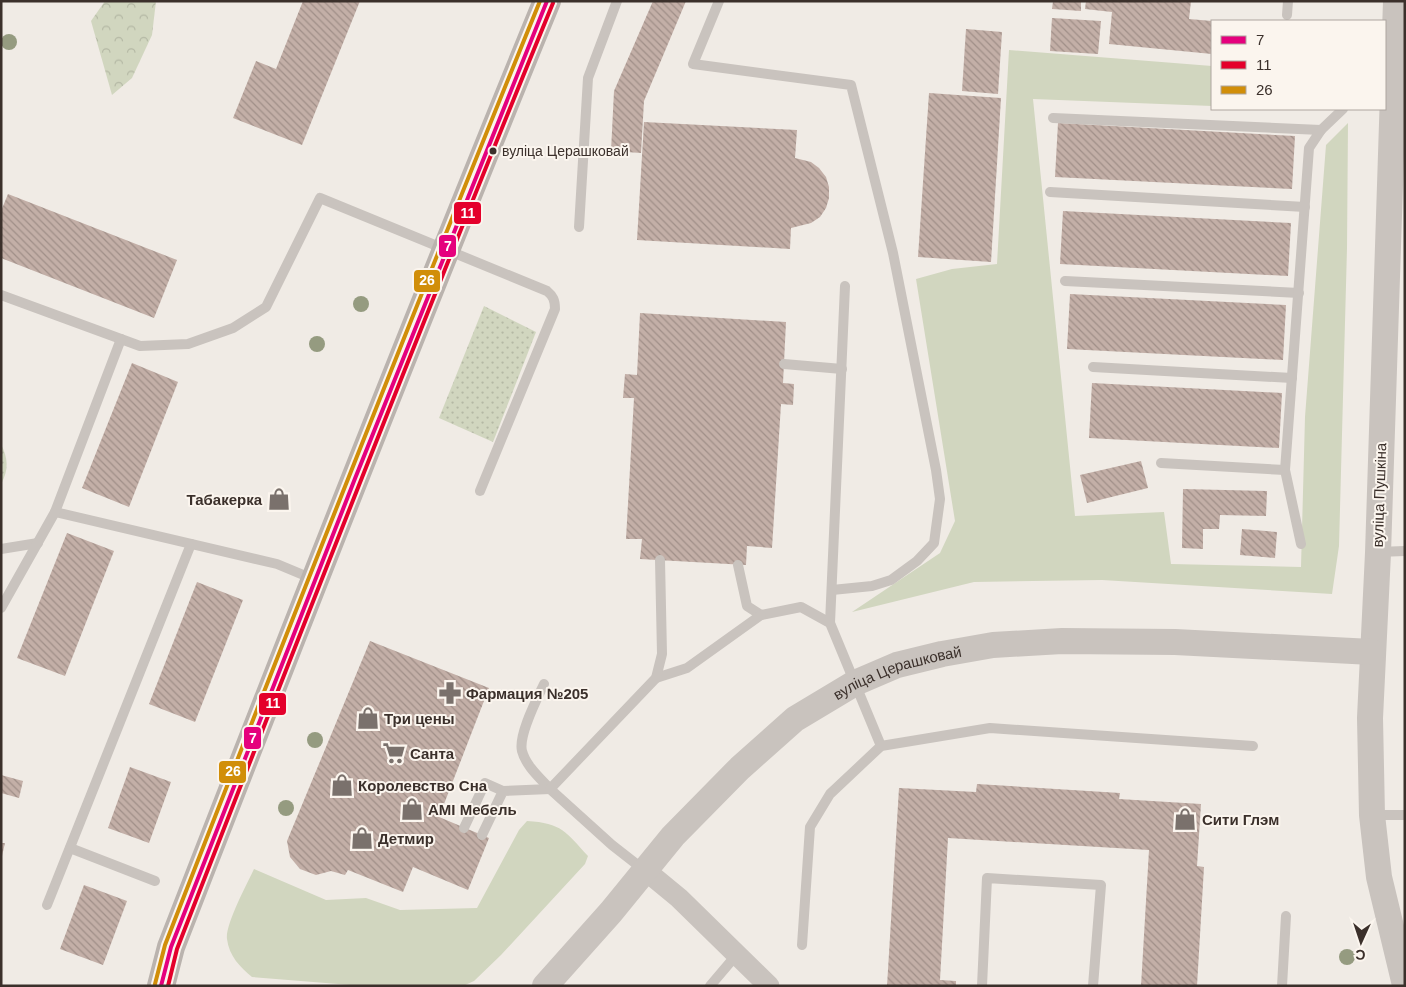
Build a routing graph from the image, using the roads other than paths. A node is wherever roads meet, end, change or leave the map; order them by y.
1 (547, 1) edge
2 (618, 1) edge
3 (719, 1) edge
4 (1288, 1) edge
5 (1396, 1) edge
6 (1287, 15) dead end
7 (1389, 92) edge
8 (1342, 110) edge
9 (1053, 118) dead end
10 (1321, 130) junction
11 (1050, 192) dead end
12 (1305, 207) junction
13 (579, 227) dead end
14 (445, 250) junction
15 (1065, 281) dead end
16 (845, 286) dead end
17 (1298, 293) junction
18 (1, 295) edge
19 (121, 339) junction
20 (784, 364) dead end
21 (1093, 368) dead end
22 (842, 369) junction
23 (1292, 378) junction
24 (1161, 463) dead end
25 (1286, 470) junction
26 (480, 492) dead end
27 (55, 512) junction
28 (38, 543) junction
29 (191, 544) junction
30 (1301, 544) dead end
31 (1, 549) edge
32 (1405, 551) edge
33 (1378, 552) junction
34 (660, 560) dead end
35 (738, 565) dead end
36 (314, 579) junction
37 (832, 590) junction
38 (1, 608) edge
39 (761, 615) junction
40 (830, 622) junction
41 (1372, 652) junction
42 (656, 678) junction
43 (855, 683) junction
44 (544, 684) dead end
45 (881, 746) junction
46 (1253, 746) dead end
47 (550, 789) junction
48 (503, 791) junction
49 (1372, 815) junction
50 (1405, 815) edge
51 (464, 828) dead end
52 (482, 835) dead end
53 (70, 848) junction
54 (645, 870) junction
55 (155, 881) dead end
56 (47, 905) dead end
57 (1286, 916) dead end
58 (802, 945) dead end
59 (738, 953) junction
60 (162, 986) edge
61 (545, 986) edge
62 (710, 986) edge
63 (769, 986) edge
64 (982, 986) edge
65 (1093, 986) edge
66 (1282, 986) edge
67 (1405, 986) edge

1 - 14 main road
2 - 13 lane
3 - 37 lane
4 - 6 lane
5 - 7 street, вуліца Пушкіна
7 - 33 street, вуліца Пушкіна
8 - 10 lane
9 - 10 lane
10 - 12 lane
11 - 12 lane
12 - 17 lane
14 - 19 lane
14 - 26 lane
14 - 36 main road
15 - 17 lane
16 - 22 lane
17 - 23 lane
18 - 19 lane
19 - 27 lane
20 - 22 lane
21 - 23 lane
22 - 37 lane
23 - 25 lane
24 - 25 lane
25 - 30 lane
27 - 28 lane
27 - 29 lane
28 - 31 lane
28 - 38 lane
29 - 36 lane
29 - 53 lane
32 - 33 lane
33 - 41 street, вуліца Пушкіна
34 - 42 lane
35 - 39 lane
36 - 60 main road
37 - 40 lane
39 - 40 lane
39 - 42 lane
40 - 43 lane
41 - 43 street, вуліца Церашковай
41 - 49 street, вуліца Пушкіна
42 - 47 lane
43 - 45 lane
43 - 54 street, вуліца Церашковай
44 - 47 lane
45 - 46 lane
45 - 58 lane
47 - 48 lane
47 - 54 lane
48 - 51 lane
48 - 52 lane
49 - 50 lane
49 - 67 street, вуліца Пушкіна
53 - 55 lane
53 - 56 lane
54 - 59 street
54 - 61 street, вуліца Церашковай
57 - 66 lane
59 - 62 lane
59 - 63 street
64 - 65 lane

